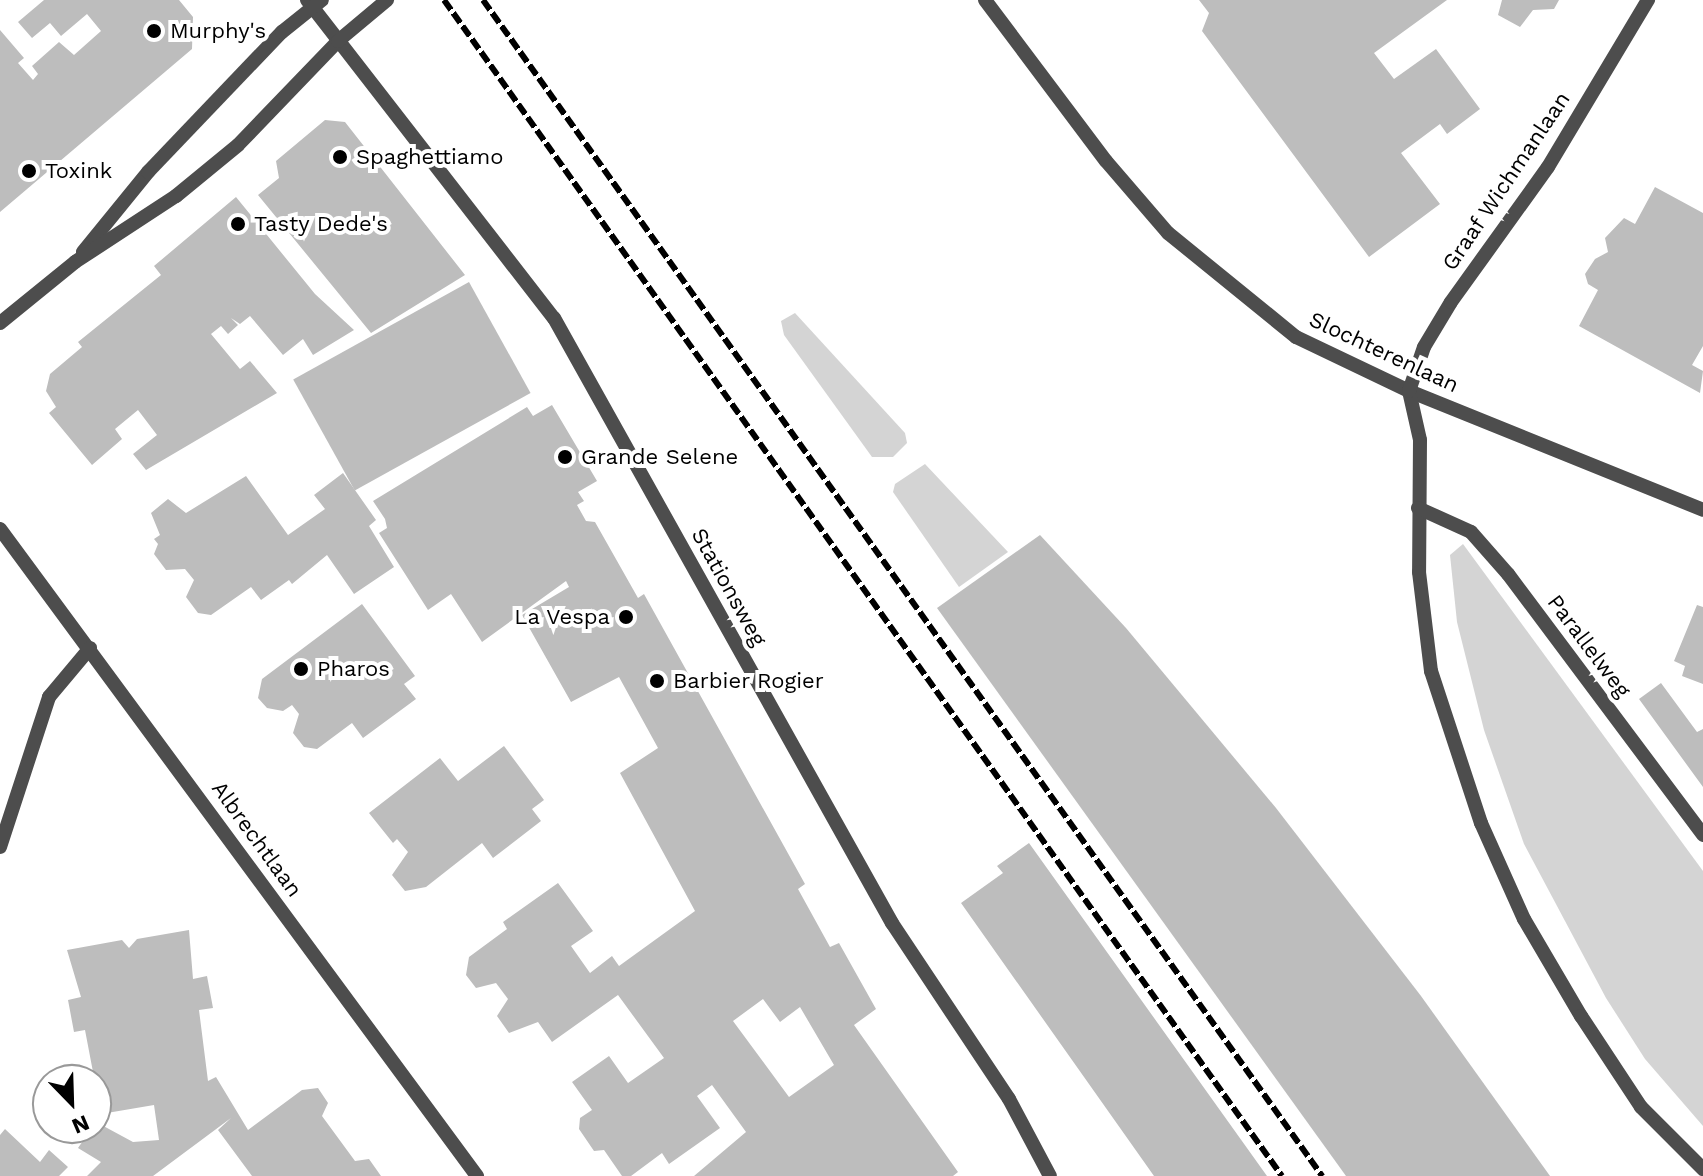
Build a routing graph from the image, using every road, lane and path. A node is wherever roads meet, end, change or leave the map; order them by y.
1 (387, 0) edge
2 (985, 0) edge
3 (1648, 0) edge
4 (314, 3) edge
5 (338, 41) junction
6 (75, 262) junction
7 (0, 323) edge
8 (1409, 391) junction
9 (1418, 508) junction
10 (1703, 510) edge
11 (0, 529) edge
12 (90, 648) junction
13 (1703, 835) edge
14 (0, 847) edge
15 (1703, 1169) edge
16 (477, 1176) edge
17 (1050, 1176) edge

1 - 5 street
2 - 8 street, Slochterenlaan
3 - 8 street, Graaf Wichmanlaan
4 - 5 street, Stationsweg
4 - 6 street
5 - 6 street
5 - 17 street, Stationsweg
6 - 7 street
8 - 9 street
8 - 10 street, Slochterenlaan
9 - 13 street, Parallelweg
9 - 15 street
11 - 12 street, Albrechtlaan
12 - 14 street
12 - 16 street, Albrechtlaan

